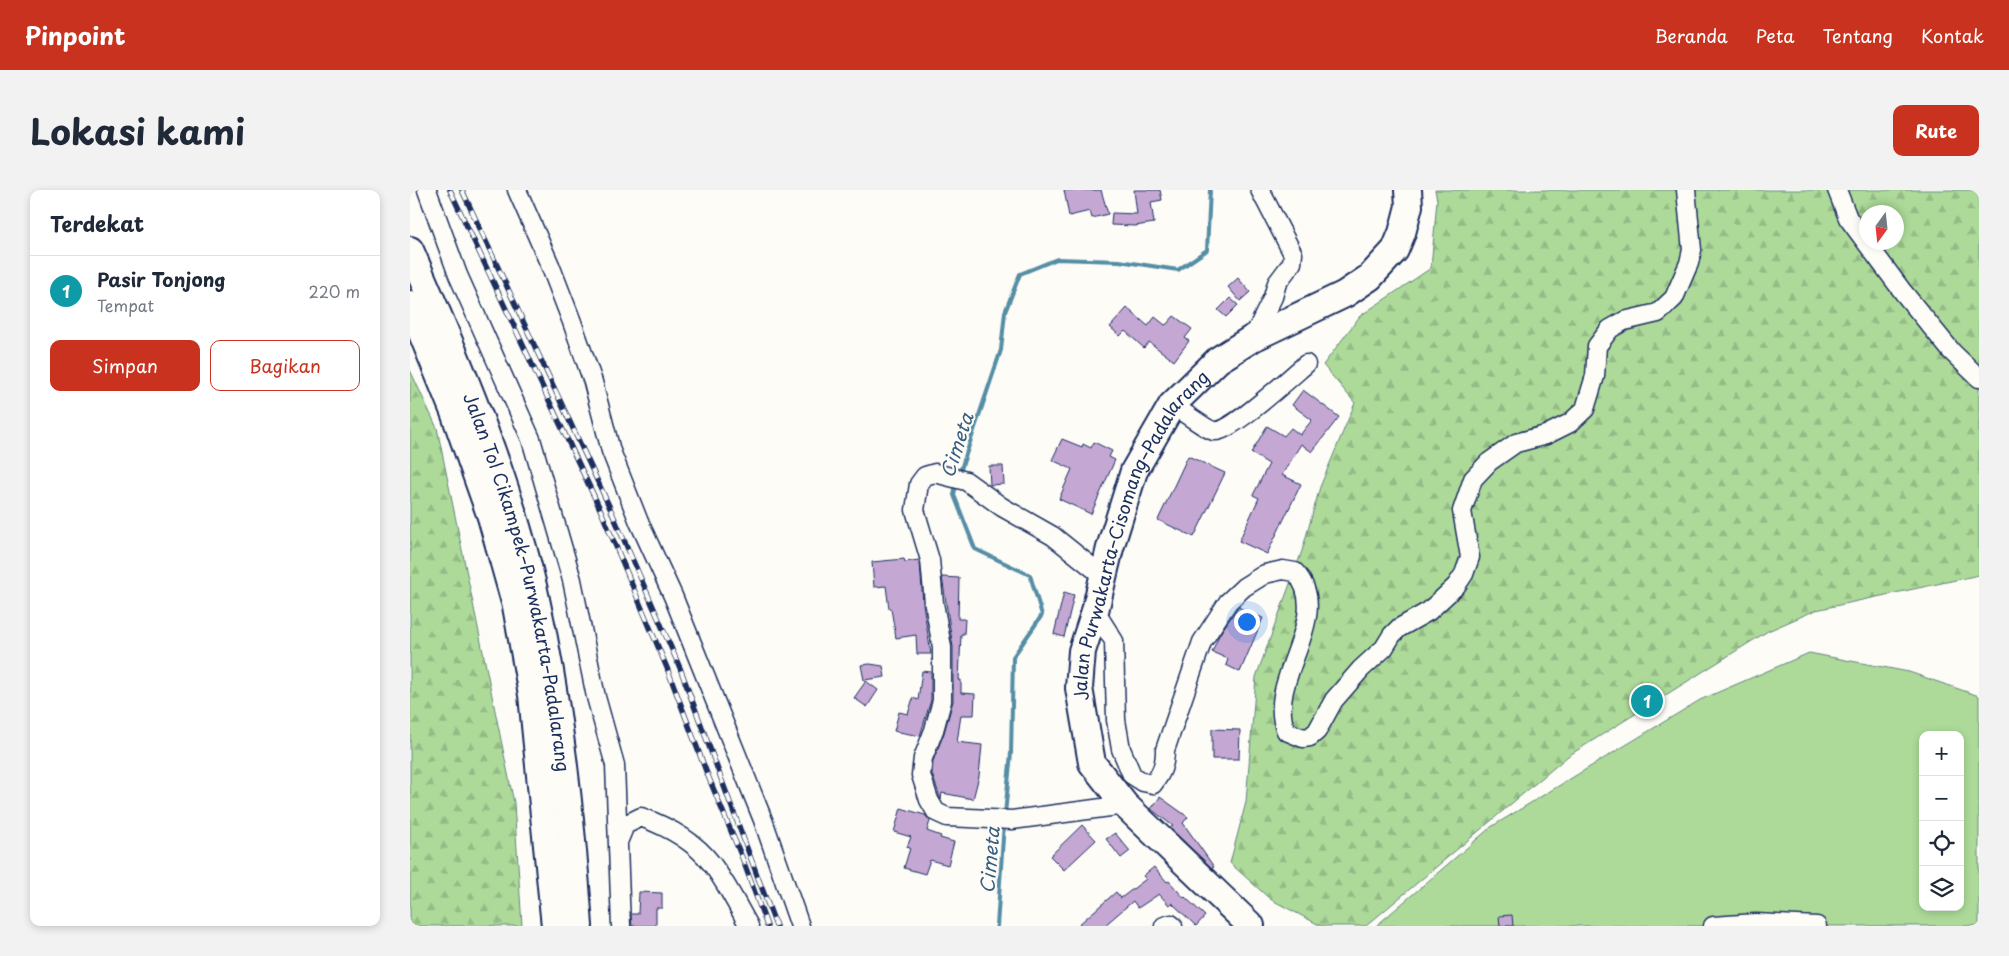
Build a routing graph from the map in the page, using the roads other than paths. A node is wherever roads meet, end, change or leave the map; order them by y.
1 (427, 190) edge
2 (517, 190) edge
3 (1260, 190) edge
4 (1408, 190) edge
5 (1686, 190) edge
6 (1837, 190) edge
7 (410, 250) edge
8 (410, 304) edge
9 (1253, 338) junction
10 (1306, 364) dead end
11 (1979, 378) edge
12 (1172, 405) junction
13 (1103, 576) junction
14 (1096, 611) junction
15 (1125, 805) junction
16 (618, 842) junction
17 (555, 926) edge
18 (580, 926) edge
19 (621, 926) edge
20 (749, 926) edge
21 (800, 926) edge
22 (1164, 926) edge
23 (1173, 926) edge
24 (1251, 926) edge
25 (1713, 926) edge
26 (1817, 926) edge

1 - 16 street
2 - 21 street
3 - 9 street
4 - 9 highway, Jalan Purwakarta–Cisomang–Padalarang
5 - 14 street
6 - 11 street
7 - 18 highway, Jalan Tol Cikampek–Purwakarta–Padalarang
8 - 17 highway, Jalan Tol Cikampek–Purwakarta–Padalarang
9 - 12 highway, Jalan Purwakarta–Cisomang–Padalarang
10 - 12 street
12 - 13 highway, Jalan Purwakarta–Cisomang–Padalarang
13 - 14 highway, Jalan Purwakarta–Cisomang–Padalarang
13 - 15 street
14 - 15 highway, Jalan Purwakarta–Cisomang–Padalarang
15 - 24 highway, Jalan Purwakarta–Cisomang–Padalarang
16 - 19 street
16 - 20 street
22 - 23 street
25 - 26 street

